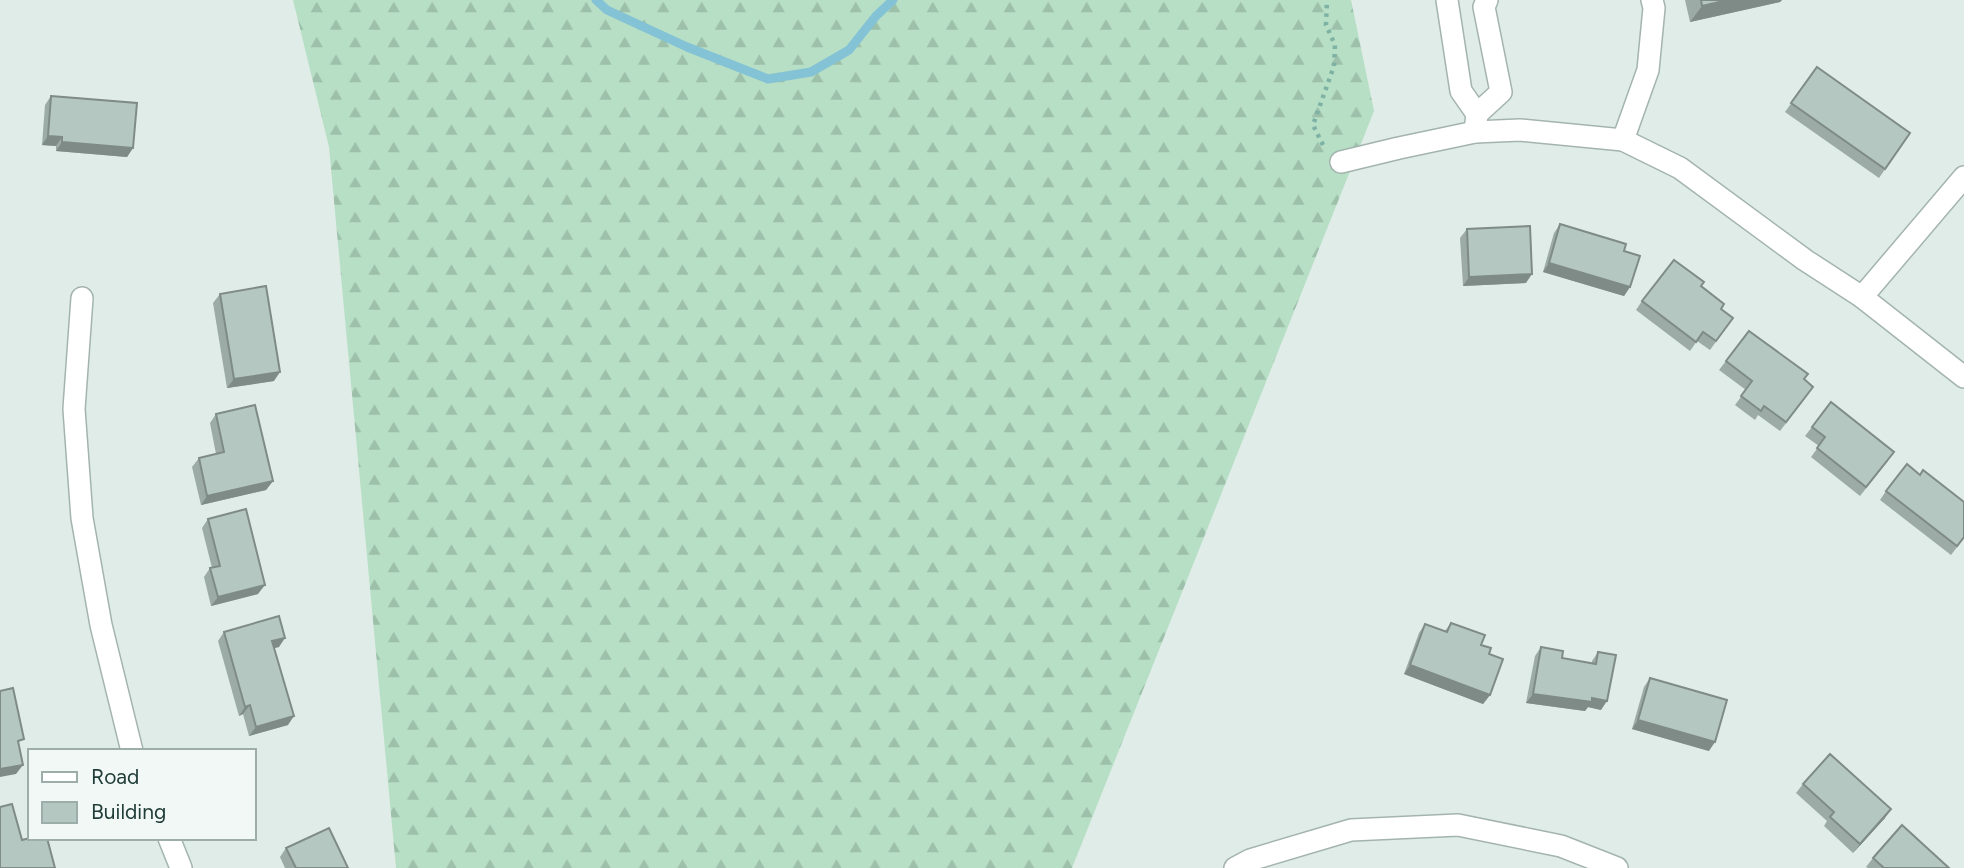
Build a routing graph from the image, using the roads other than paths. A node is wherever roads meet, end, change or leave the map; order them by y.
1 (1447, 0) edge
2 (1487, 0) edge
3 (1652, 0) edge
4 (1476, 123) junction
5 (1623, 140) junction
6 (1341, 162) road end
7 (1964, 177) edge
8 (1862, 297) junction
9 (82, 298) dead end
10 (1964, 377) edge
11 (132, 749) edge
12 (170, 840) edge
13 (181, 868) edge
14 (1235, 868) edge
15 (1617, 868) edge

1 - 4 street
2 - 4 street
3 - 5 street
4 - 5 street
4 - 6 street
5 - 8 street
7 - 8 street
8 - 10 street
9 - 11 street
12 - 13 street
14 - 15 street

